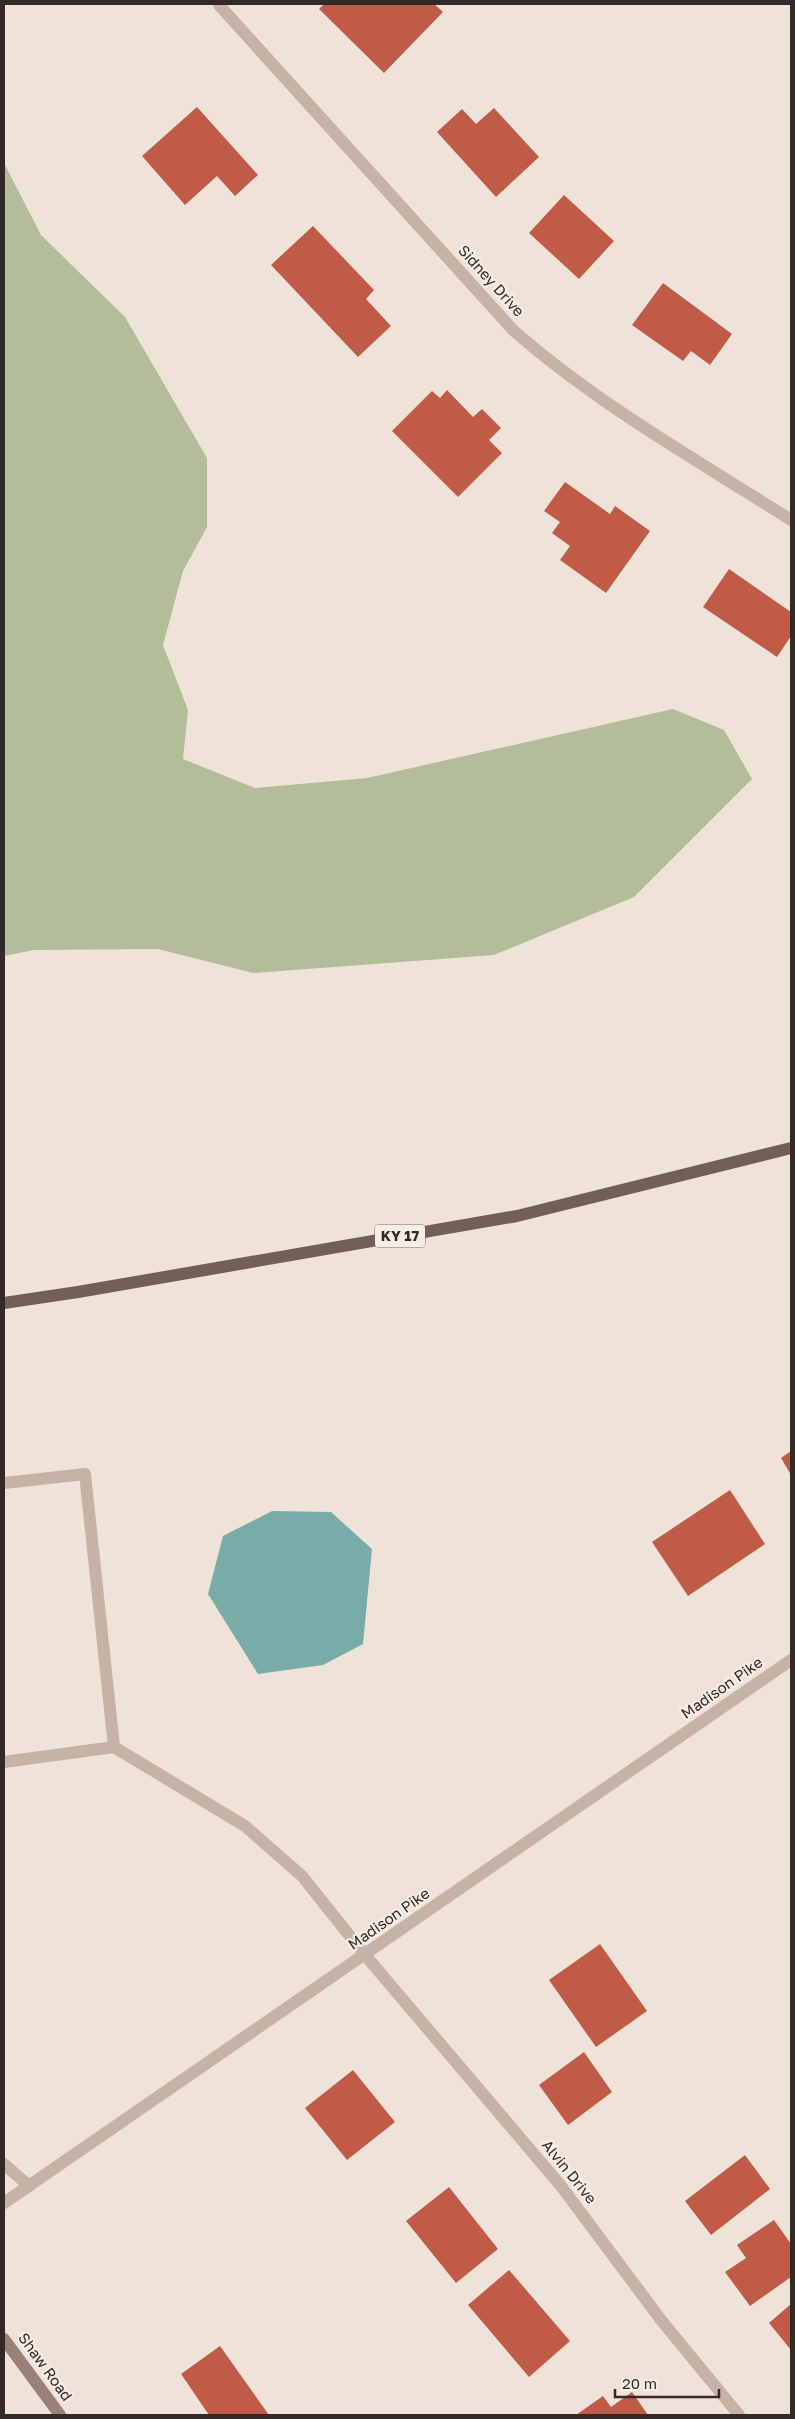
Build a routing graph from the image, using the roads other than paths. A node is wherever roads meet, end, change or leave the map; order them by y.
1 (219, 5) edge
2 (791, 520) edge
3 (791, 1148) edge
4 (4, 1303) edge
5 (4, 1483) edge
6 (791, 1660) edge
7 (114, 1747) junction
8 (4, 1762) edge
9 (365, 1955) junction
10 (4, 2164) edge
11 (29, 2186) junction
12 (4, 2203) edge
13 (4, 2339) edge
14 (60, 2415) edge
15 (739, 2415) edge

1 - 2 street, Sidney Drive
3 - 4 main road, KY 17
5 - 7 street
6 - 9 street, Madison Pike
7 - 8 street
7 - 9 street, Alvin Drive
9 - 11 street, Madison Pike
9 - 15 street, Alvin Drive
10 - 11 street
11 - 12 street, Madison Pike
13 - 14 main road, Shaw Road

